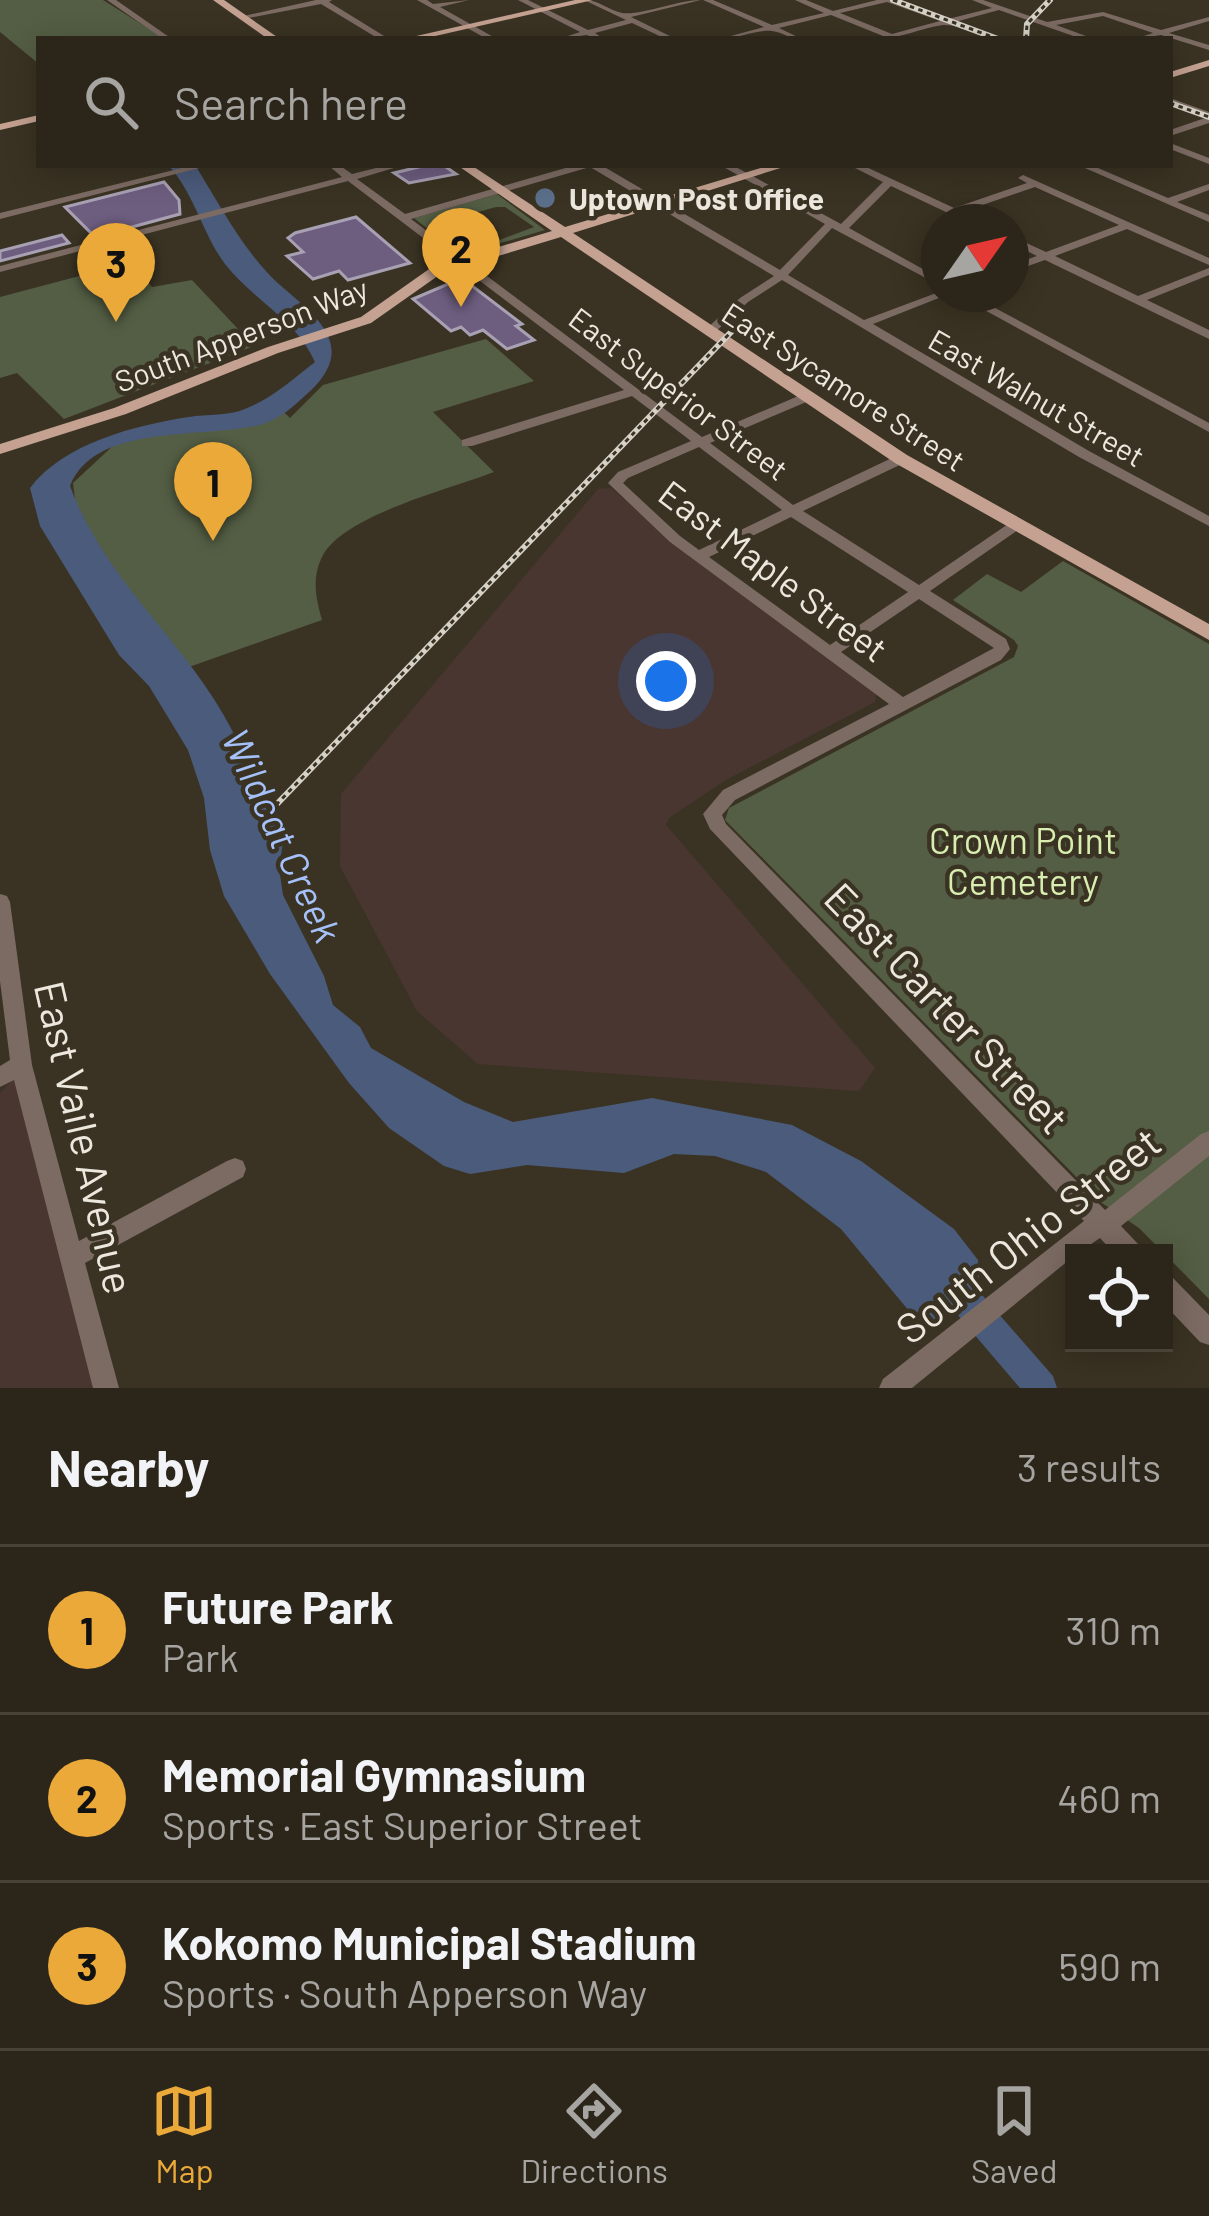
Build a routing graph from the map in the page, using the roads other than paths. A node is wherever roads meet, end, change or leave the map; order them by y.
1 (111, 0) edge
2 (218, 0) edge
3 (324, 0) edge
4 (421, 0) edge
5 (465, 0) edge
6 (522, 0) edge
7 (588, 0) edge
8 (698, 0) edge
9 (707, 0) edge
10 (799, 0) edge
11 (890, 0) edge
12 (976, 0) edge
13 (432, 6) junction
14 (1000, 8) junction
15 (542, 10) junction
16 (832, 13) junction
17 (243, 17) junction
18 (629, 19) junction
19 (1209, 19) edge
20 (950, 21) junction
21 (1047, 24) junction
22 (469, 26) junction
23 (771, 28) junction
24 (588, 33) junction
25 (1161, 33) junction
26 (164, 36) edge
27 (270, 36) edge
28 (380, 36) edge
29 (422, 36) edge
30 (487, 36) edge
31 (576, 36) edge
32 (594, 36) edge
33 (666, 36) edge
34 (737, 36) edge
35 (791, 36) edge
36 (886, 36) edge
37 (898, 36) edge
38 (986, 36) edge
39 (1081, 36) edge
40 (1150, 36) edge
41 (1171, 36) edge
42 (1173, 37) edge
43 (1209, 48) edge
44 (1209, 64) edge
45 (1173, 73) edge
46 (1173, 104) edge
47 (0, 113) edge
48 (1209, 118) edge
49 (7, 126) edge
50 (1173, 132) edge
51 (1173, 147) edge
52 (1209, 161) edge
53 (194, 168) edge
54 (337, 168) edge
55 (387, 168) edge
56 (467, 168) edge
57 (579, 168) edge
58 (595, 168) edge
59 (730, 168) edge
60 (759, 168) edge
61 (772, 168) edge
62 (860, 168) edge
63 (1090, 168) edge
64 (743, 175) junction
65 (350, 178) junction
66 (1023, 178) dead end
67 (889, 182) junction
68 (1035, 184) junction
69 (1209, 187) edge
70 (499, 190) junction
71 (654, 201) junction
72 (1168, 201) junction
73 (936, 204) edge
74 (976, 204) edge
75 (0, 216) edge
76 (402, 218) junction
77 (1209, 219) edge
78 (1128, 225) junction
79 (837, 226) junction
80 (559, 230) junction
81 (1029, 248) edge
82 (1046, 256) junction
83 (458, 260) junction
84 (1029, 262) edge
85 (1209, 266) edge
86 (0, 269) edge
87 (921, 272) edge
88 (781, 276) junction
89 (1138, 300) junction
90 (921, 302) edge
91 (994, 312) edge
92 (863, 324) junction
93 (709, 332) junction
94 (1209, 335) edge
95 (632, 392) junction
96 (807, 397) junction
97 (1209, 428) edge
98 (467, 443) dead end
99 (699, 443) junction
100 (0, 445) edge
101 (901, 459) junction
102 (792, 511) junction
103 (1209, 522) edge
104 (1016, 525) junction
105 (698, 556) junction
106 (919, 592) junction
107 (1209, 633) edge
108 (832, 652) junction
109 (902, 705) junction
110 (0, 902) edge
111 (5, 985) edge
112 (10, 1071) edge
113 (1209, 1142) edge
114 (236, 1169) dead end
115 (1105, 1226) junction
116 (1122, 1244) edge
117 (71, 1258) junction
118 (1173, 1296) edge
119 (1209, 1334) edge
120 (106, 1388) edge
121 (892, 1388) edge

1 - 26 street
2 - 17 main road
3 - 17 street
3 - 28 street
4 - 13 street
5 - 13 street
6 - 15 street
7 - 15 main road
7 - 18 street
8 - 18 street
9 - 23 street
10 - 16 street
11 - 16 street
11 - 20 street
12 - 14 street
13 - 22 street
14 - 20 street
14 - 21 street
15 - 22 main road
15 - 24 street
16 - 23 street
16 - 36 street
17 - 27 main road
18 - 24 street
18 - 33 street
19 - 25 street
20 - 37 street
20 - 38 street
21 - 25 street
21 - 39 street
22 - 29 main road
22 - 30 street
23 - 34 street
23 - 35 street
24 - 31 street
24 - 32 street
25 - 40 street
25 - 41 street
42 - 43 street
44 - 45 main road
46 - 48 street
47 - 49 main road
48 - 50 street
51 - 52 street
53 - 75 street
54 - 65 street, East Superior Street
55 - 65 street
56 - 70 main road, East Sycamore Street
57 - 70 street
58 - 71 street, East Walnut Street
59 - 64 street
60 - 64 main road
61 - 64 main road
62 - 67 street
63 - 72 street
64 - 71 main road, South Apperson Way
64 - 79 street
65 - 76 street, East Superior Street
65 - 86 street
66 - 68 street
67 - 73 street
67 - 79 street
68 - 74 street
68 - 78 street
69 - 72 street
70 - 76 street
70 - 80 main road, East Sycamore Street
71 - 80 main road, South Apperson Way
71 - 88 street, East Walnut Street
72 - 77 street
76 - 83 street, East Superior Street
78 - 82 street
78 - 85 street
79 - 87 street
79 - 88 street
80 - 83 main road, South Apperson Way
80 - 93 main road, East Sycamore Street
81 - 82 street
82 - 84 street
82 - 89 street
83 - 95 street, East Superior Street
83 - 100 main road, South Apperson Way
85 - 89 street
88 - 92 street, East Walnut Street
88 - 93 street
89 - 94 street
90 - 92 street
91 - 97 street
92 - 103 street, East Walnut Street
93 - 96 main road, East Sycamore Street
95 - 98 street
95 - 99 street, East Superior Street
96 - 99 street
96 - 101 main road, East Sycamore Street
99 - 102 street, East Superior Street
99 - 105 street, East Maple Street
101 - 102 street
101 - 104 main road, East Sycamore Street
102 - 105 street
102 - 106 street, East Superior Street
104 - 106 street
104 - 107 main road, East Sycamore Street
105 - 108 street, East Maple Street
106 - 108 street
106 - 109 street, East Superior Street
108 - 109 street, East Maple Street
109 - 115 street, East Carter Street
110 - 111 street, East Vaile Avenue
111 - 112 street, East Vaile Avenue
112 - 117 street, East Vaile Avenue
113 - 115 street, South Ohio Street
114 - 117 street
115 - 116 street, East Carter Street
115 - 121 street, South Ohio Street
117 - 120 street, East Vaile Avenue
118 - 119 street

